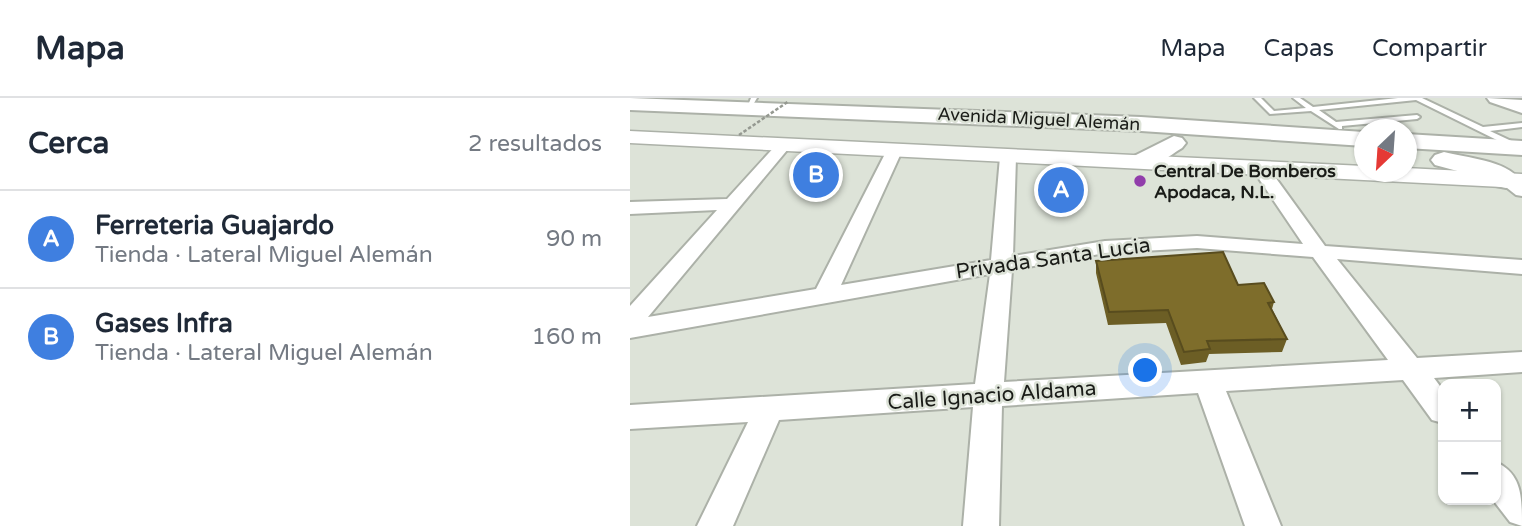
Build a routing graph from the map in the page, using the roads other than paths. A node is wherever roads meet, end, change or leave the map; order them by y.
1 (1296, 98) edge
2 (1417, 98) edge
3 (1497, 98) edge
4 (1259, 99) edge
5 (674, 101) edge
6 (752, 103) edge
7 (1518, 103) edge
8 (630, 104) edge
9 (1312, 108) junction
10 (1272, 113) junction
11 (1417, 117) dead end
12 (630, 121) edge
13 (1335, 124) junction
14 (1485, 129) junction
15 (1286, 134) junction
16 (630, 137) edge
17 (1354, 138) edge
18 (1354, 142) edge
19 (1354, 143) edge
20 (1174, 144) junction
21 (783, 146) junction
22 (1417, 150) edge
23 (894, 151) junction
24 (1417, 151) edge
25 (1007, 157) junction
26 (1519, 161) edge
27 (1141, 162) junction
28 (1259, 167) junction
29 (730, 204) junction
30 (630, 208) edge
31 (1318, 250) junction
32 (1002, 264) junction
33 (1522, 267) edge
34 (658, 288) junction
35 (630, 289) edge
36 (825, 295) junction
37 (630, 321) edge
38 (630, 329) edge
39 (1522, 362) edge
40 (1409, 368) junction
41 (1208, 382) junction
42 (988, 396) junction
43 (1438, 405) edge
44 (769, 409) junction
45 (630, 417) edge
46 (1501, 483) edge
47 (1522, 510) edge
48 (715, 526) edge
49 (981, 526) edge
50 (1264, 526) edge

1 - 9 lane
2 - 9 lane
2 - 14 lane
3 - 7 main road
4 - 10 lane
5 - 6 main road, Avenida Miguel Alemán
5 - 8 main road, Avenida Miguel Alemán
6 - 15 main road, Avenida Miguel Alemán
9 - 10 lane
9 - 13 lane
10 - 15 lane
11 - 13 lane
12 - 20 main road, Avenida Miguel Alemán
13 - 17 lane
14 - 26 lane
14 - 26 lane
15 - 18 main road, Avenida Miguel Alemán
16 - 21 street
19 - 20 main road, Avenida Miguel Alemán
20 - 27 main road
21 - 23 street
21 - 29 street
22 - 26 main road
23 - 25 street
23 - 36 street
24 - 26 main road
25 - 27 street
25 - 32 street
26 - 28 street
27 - 28 street
28 - 31 street
29 - 30 street
29 - 34 street
31 - 32 street, Privada Santa Lucia
31 - 33 street, Privada Santa Lucia
31 - 40 street
32 - 36 street, Privada Santa Lucia
32 - 42 street
34 - 35 street
34 - 37 street
36 - 38 street, Privada Santa Lucia
39 - 40 street, Calle Ignacio Aldama
40 - 41 street, Calle Ignacio Aldama
40 - 43 street
41 - 42 street, Calle Ignacio Aldama
41 - 50 street
42 - 44 street, Calle Ignacio Aldama
42 - 49 street
44 - 45 street, Calle Ignacio Aldama
44 - 48 street
46 - 47 street

